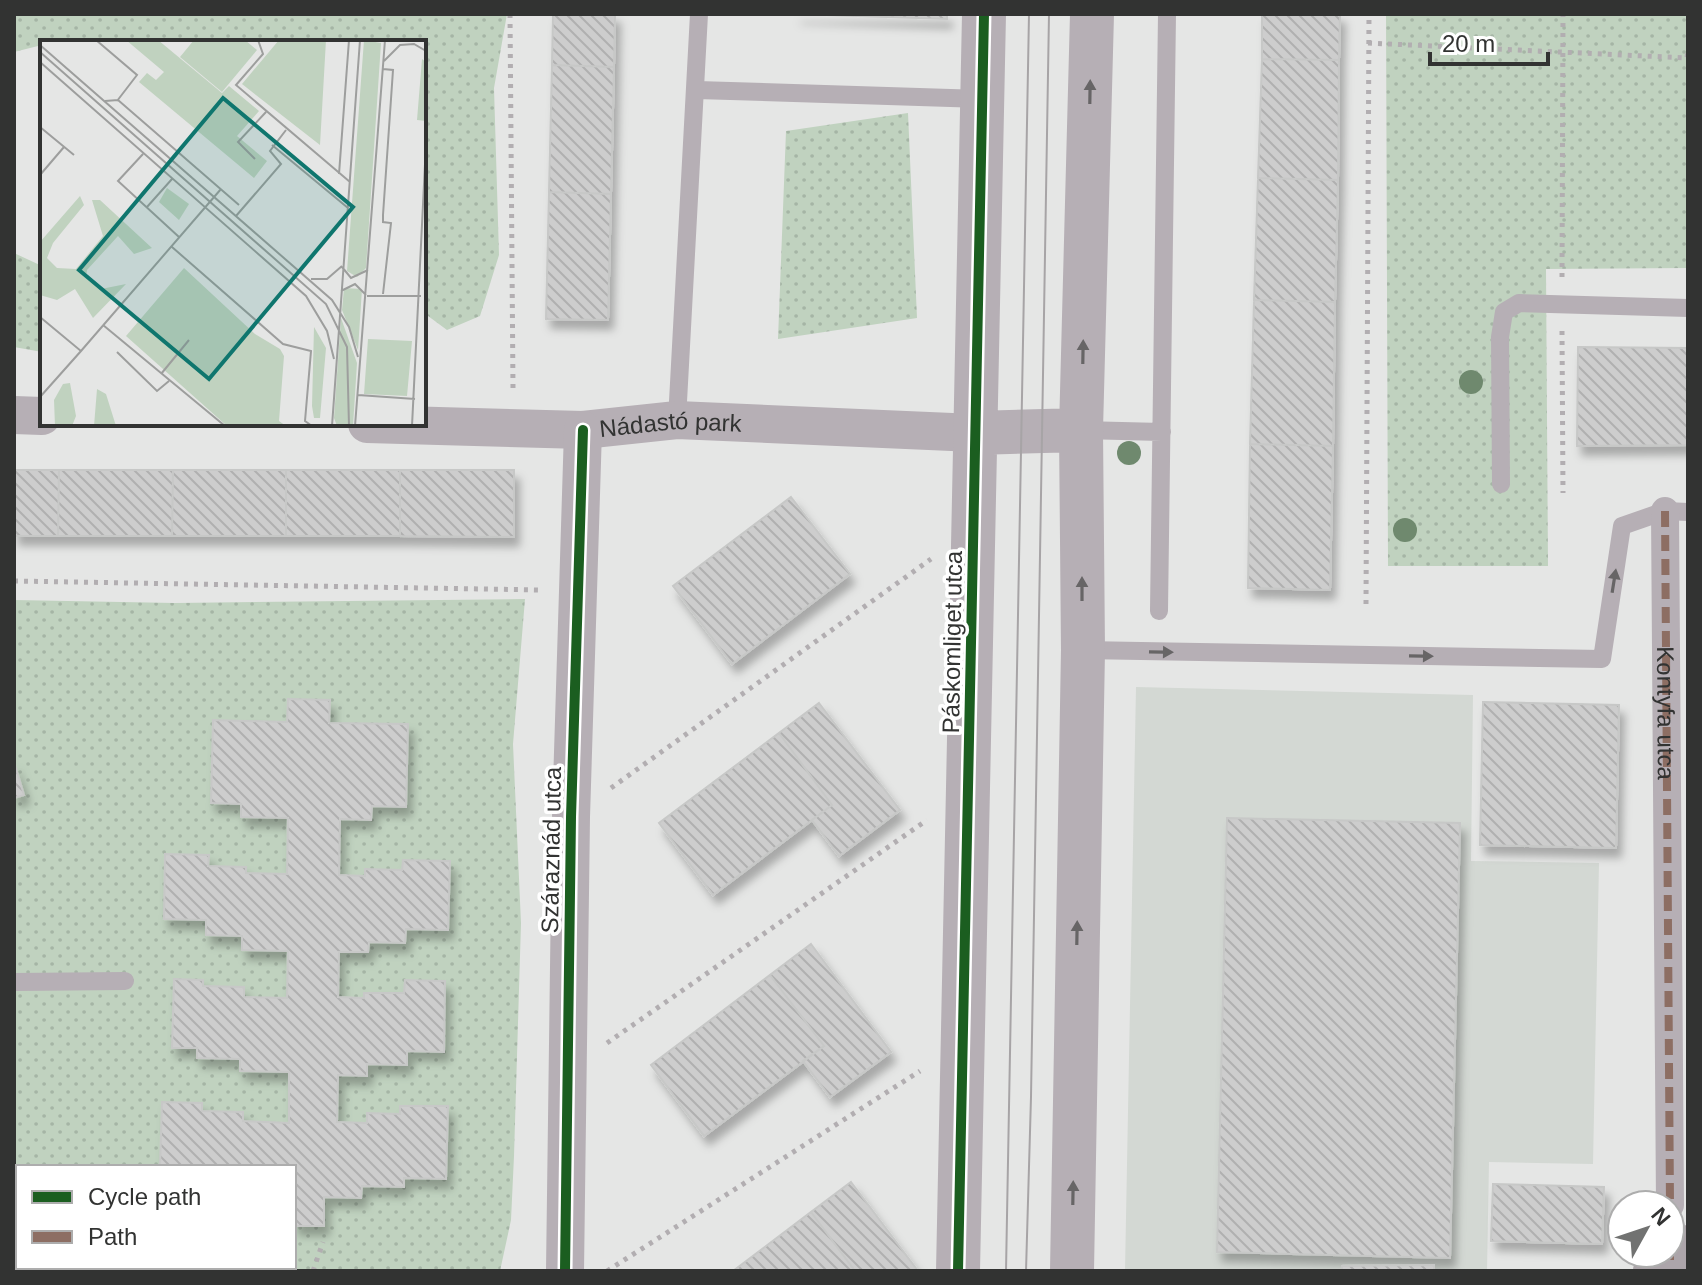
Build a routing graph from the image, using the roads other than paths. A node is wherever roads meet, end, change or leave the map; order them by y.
1 (699, 14) edge
2 (984, 14) edge
3 (1092, 14) edge
4 (1167, 14) edge
5 (697, 90) junction
6 (982, 99) junction
7 (1688, 308) edge
8 (14, 415) edge
9 (40, 416) edge
10 (677, 420) junction
11 (426, 426) edge
12 (583, 430) junction
13 (1081, 430) junction
14 (1162, 432) junction
15 (975, 433) junction
16 (1501, 484) dead end
17 (1677, 511) edge
18 (1159, 611) dead end
19 (1083, 650) junction
20 (125, 981) dead end
21 (14, 982) edge
22 (1670, 1189) edge
23 (565, 1271) edge
24 (958, 1271) edge
25 (1072, 1271) edge

1 - 5 lane
2 - 6 street, Páskomliget utca
13 -> 3 street
4 - 14 lane
5 - 6 lane
5 - 10 lane
6 - 15 street, Páskomliget utca
7 - 16 lane
8 - 9 street
10 - 12 street, Nádastó park
10 - 15 street, Nádastó park
11 - 12 street, Nádastó park
12 - 23 street, Száraznád utca
13 - 14 lane
13 - 15 street
19 -> 13 street
14 - 18 lane
15 - 24 street, Páskomliget utca
19 -> 17 lane
17 - 22 street, Kontyfa utca
25 -> 19 street
20 - 21 lane

